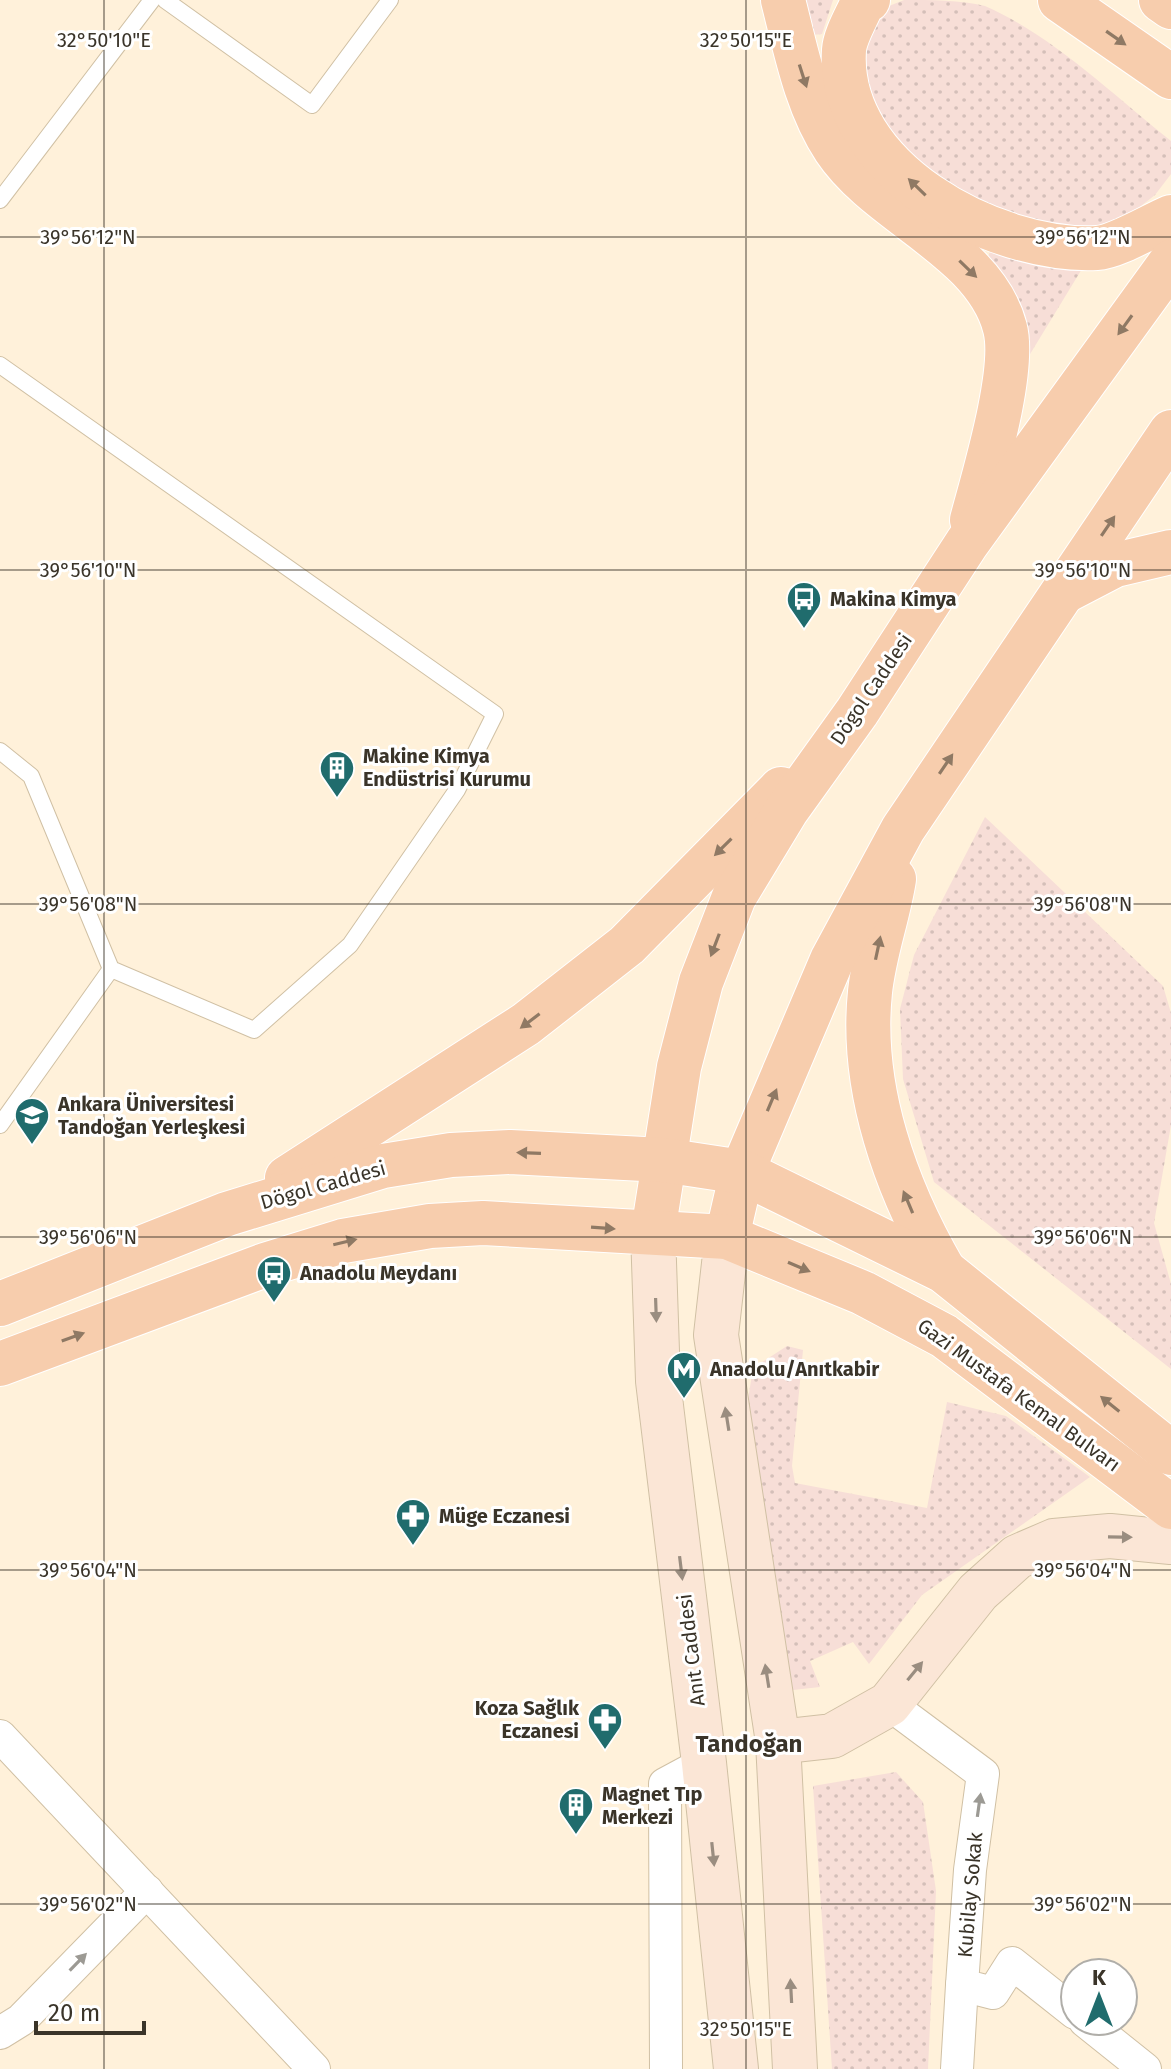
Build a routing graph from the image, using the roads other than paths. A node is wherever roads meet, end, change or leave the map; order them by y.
1 (152, 0) edge
2 (165, 0) edge
3 (390, 0) edge
4 (783, 0) edge
5 (868, 0) edge
6 (1060, 0) edge
7 (1161, 0) edge
8 (1171, 7) edge
9 (1171, 77) edge
10 (0, 200) edge
11 (1171, 217) edge
12 (1171, 262) edge
13 (1, 370) edge
14 (1171, 432) edge
15 (967, 543) junction
16 (1171, 552) edge
17 (1065, 591) junction
18 (857, 712) junction
19 (0, 751) edge
20 (903, 829) junction
21 (111, 969) junction
22 (3, 1115) edge
23 (663, 1160) junction
24 (742, 1172) junction
25 (227, 1214) junction
26 (653, 1232) junction
27 (727, 1237) junction
28 (944, 1271) junction
29 (0, 1304) edge
30 (0, 1364) edge
31 (1171, 1453) edge
32 (1171, 1507) edge
33 (1171, 1542) edge
34 (889, 1704) junction
35 (0, 1736) edge
36 (778, 1742) junction
37 (704, 1763) junction
38 (147, 1891) junction
39 (962, 1985) junction
40 (1059, 2000) edge
41 (0, 2033) edge
42 (1105, 2037) edge
43 (314, 2069) edge
44 (666, 2069) edge
45 (736, 2069) edge
46 (795, 2069) edge
47 (957, 2069) edge
48 (1145, 2069) edge

1 - 10 lane
2 - 3 lane
4 -> 15 main road
11 -> 5 main road
6 -> 9 main road
7 - 8 main road
12 -> 15 main road, Dögol Caddesi
13 - 21 lane
17 -> 14 main road
15 - 18 main road, Dögol Caddesi
16 - 17 main road
20 -> 17 main road
18 -> 23 main road, Dögol Caddesi
18 -> 25 main road
19 - 21 lane
24 -> 20 main road
28 -> 20 main road
21 - 22 lane
23 - 24 main road, Dögol Caddesi
23 -> 25 main road, Dögol Caddesi
23 - 26 main road, Dögol Caddesi
24 - 27 main road
24 - 28 main road
25 - 29 main road, Dögol Caddesi
26 - 27 main road
30 -> 26 main road
26 -> 37 main road, Anıt Caddesi
27 -> 32 main road, Gazi Mustafa Kemal Bulvarı
36 -> 27 main road
31 -> 28 main road
34 -> 33 main road
34 - 36 main road
39 -> 34 street, Kubilay Sokak
35 - 38 street
46 -> 36 main road
37 - 44 street
37 -> 45 main road, Anıt Caddesi
41 -> 38 street
38 - 43 street
39 - 40 street, Kubilay Sokak
39 - 47 street
42 - 48 street

